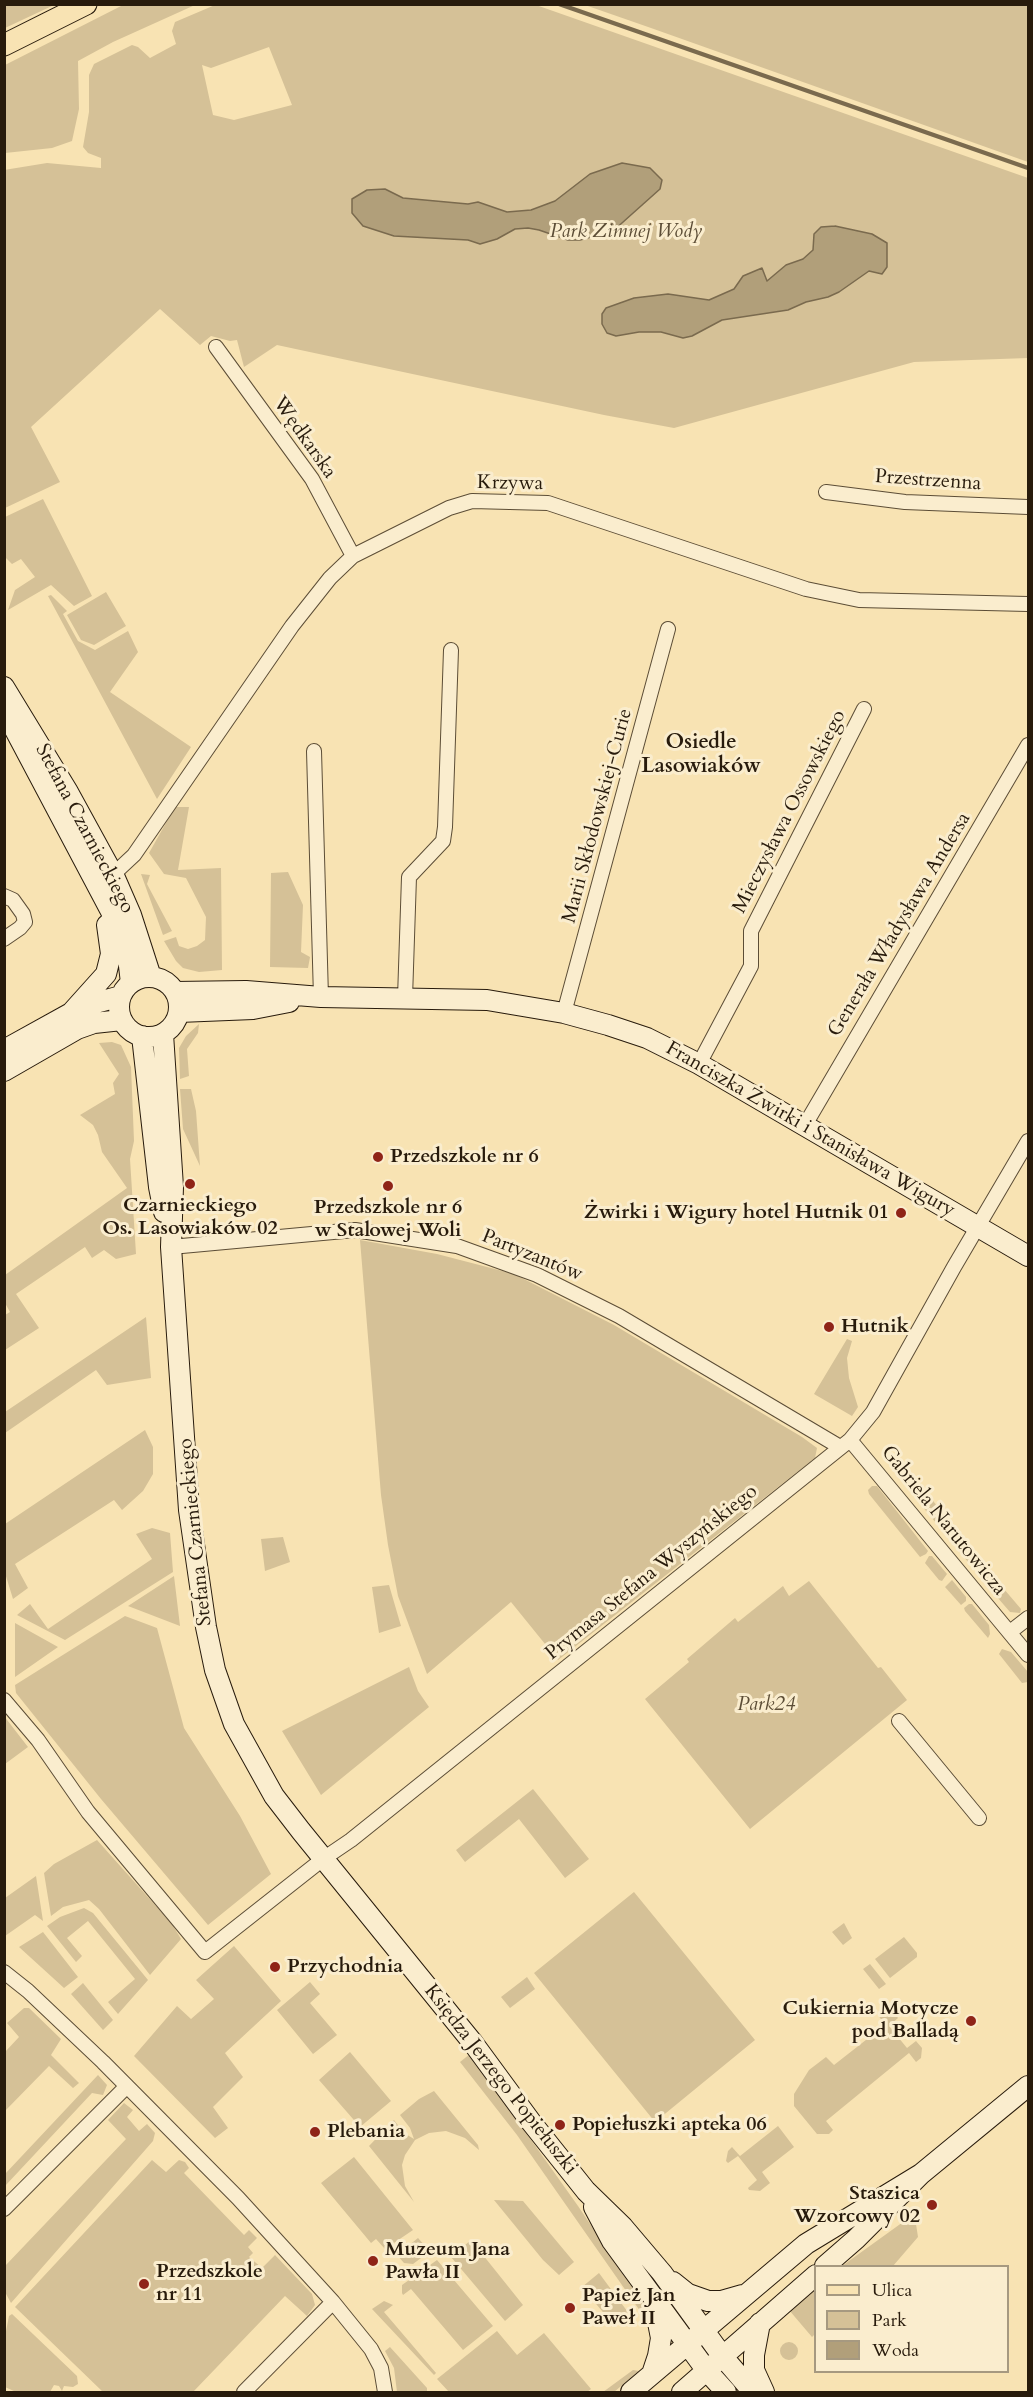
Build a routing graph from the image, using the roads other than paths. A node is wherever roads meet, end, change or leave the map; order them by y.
1 (86, 4) edge
2 (4, 45) edge
3 (216, 347) dead end
4 (826, 492) dead end
5 (1029, 507) edge
6 (353, 556) junction
7 (1029, 604) edge
8 (668, 630) dead end
9 (451, 650) dead end
10 (4, 687) edge
11 (4, 704) edge
12 (864, 709) dead end
13 (1029, 745) edge
14 (314, 751) dead end
15 (114, 876) junction
16 (4, 896) edge
17 (104, 896) junction
18 (4, 939) edge
19 (151, 977) junction
20 (126, 990) junction
21 (175, 992) junction
22 (321, 997) junction
23 (405, 998) junction
24 (179, 1012) junction
25 (71, 1013) junction
26 (564, 1013) junction
27 (122, 1020) junction
28 (163, 1034) junction
29 (142, 1036) junction
30 (4, 1050) edge
31 (699, 1064) junction
32 (4, 1071) edge
33 (805, 1125) junction
34 (1029, 1141) edge
35 (979, 1227) junction
36 (171, 1247) junction
37 (1029, 1256) edge
38 (845, 1444) junction
39 (1029, 1618) edge
40 (1010, 1632) junction
41 (1029, 1655) edge
42 (4, 1700) edge
43 (899, 1721) dead end
44 (978, 1818) dead end
45 (323, 1859) junction
46 (4, 1972) edge
47 (1029, 2086) edge
48 (126, 2087) junction
49 (921, 2174) junction
50 (586, 2191) junction
51 (4, 2210) edge
52 (826, 2265) edge
53 (662, 2273) junction
54 (814, 2277) edge
55 (748, 2292) junction
56 (650, 2293) junction
57 (333, 2302) junction
58 (760, 2323) junction
59 (703, 2330) junction
60 (687, 2344) junction
61 (723, 2357) junction
62 (707, 2371) junction
63 (652, 2375) junction
64 (244, 2392) edge
65 (385, 2392) edge
66 (631, 2392) edge
67 (682, 2392) edge
68 (726, 2392) edge
69 (753, 2392) edge
70 (764, 2392) edge

1 - 2 main road
3 - 6 street, Wędkarska
4 - 5 street, Przestrzenna
6 - 7 street, Krzywa
6 - 15 street, Krzywa
8 - 26 street, Marii Skłodowskiej-Curie
9 - 23 street
10 - 15 street, Stefana Czarnieckiego
11 - 17 street, Stefana Czarnieckiego
12 - 31 street, Mieczysława Ossowskiego
13 - 33 street, Generała Władysława Andersa
14 - 22 street
15 - 17 street, Krzywa
15 - 19 street, Stefana Czarnieckiego
16 - 18 street
17 - 20 street, Stefana Czarnieckiego
17 - 25 street
19 - 20 street
19 - 21 street
20 - 25 street
20 - 27 street
21 - 22 street, Franciszka Żwirki i Stanisława Wigury
21 - 24 street
22 - 23 street, Franciszka Żwirki i Stanisława Wigury
22 - 24 street, Franciszka Żwirki i Stanisława Wigury
23 - 26 street, Franciszka Żwirki i Stanisława Wigury
24 - 28 street
25 - 30 street
26 - 31 street, Franciszka Żwirki i Stanisława Wigury
27 - 29 street
27 - 32 street
28 - 29 street
28 - 36 street, Stefana Czarnieckiego
29 - 36 street, Stefana Czarnieckiego
31 - 33 street, Franciszka Żwirki i Stanisława Wigury
33 - 35 street, Franciszka Żwirki i Stanisława Wigury
34 - 35 street, Prymasa Stefana Wyszyńskiego
35 - 37 street, Franciszka Żwirki i Stanisława Wigury
35 - 38 street, Prymasa Stefana Wyszyńskiego
36 - 38 street, Partyzantów
36 - 45 street, Stefana Czarnieckiego
38 - 40 street, Gabriela Narutowicza
38 - 45 street, Prymasa Stefana Wyszyńskiego
39 - 40 street
40 - 41 street, Gabriela Narutowicza
42 - 45 street, Prymasa Stefana Wyszyńskiego
43 - 44 street
45 - 50 street, Księdza Jerzego Popiełuszki
46 - 48 street
47 - 49 street
48 - 51 street
48 - 57 street
49 - 52 street
49 - 55 street
50 - 53 street, Księdza Jerzego Popiełuszki
50 - 56 street, Księdza Jerzego Popiełuszki
53 - 55 street
53 - 59 street, Księdza Jerzego Popiełuszki
54 - 58 street
55 - 59 street
56 - 60 street, Księdza Jerzego Popiełuszki
56 - 63 street
57 - 64 street
57 - 65 street
58 - 61 street
58 - 70 street
59 - 60 street
59 - 61 street, Księdza Jerzego Popiełuszki
60 - 62 street, Księdza Jerzego Popiełuszki
60 - 63 street
61 - 62 street
61 - 69 street, Księdza Jerzego Popiełuszki
62 - 67 street
62 - 68 street, Księdza Jerzego Popiełuszki
63 - 66 street

